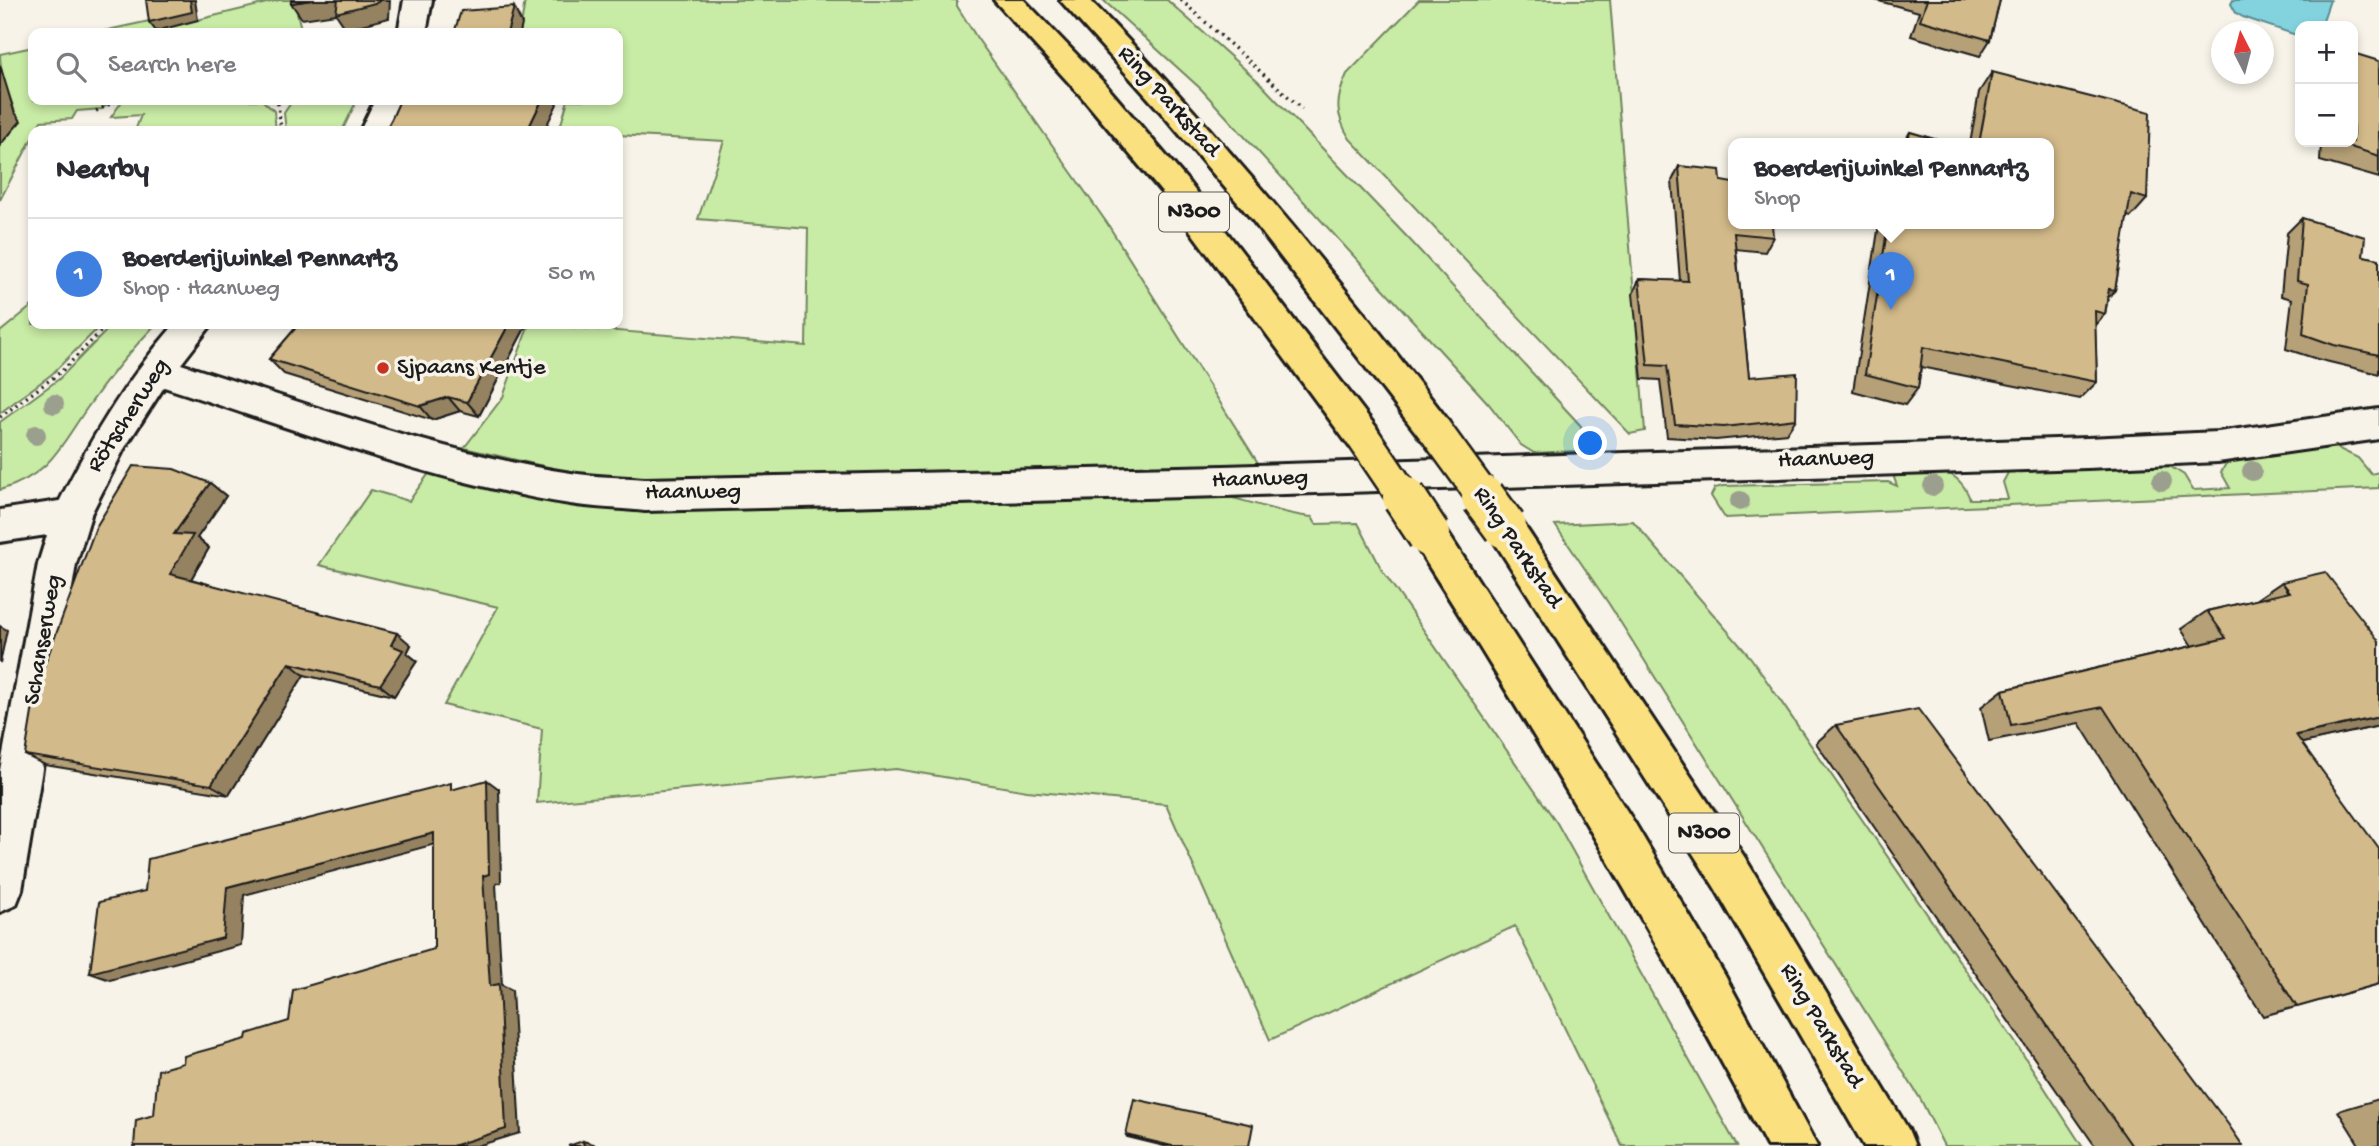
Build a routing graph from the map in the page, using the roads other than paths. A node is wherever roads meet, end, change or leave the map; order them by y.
1 (418, 0) edge
2 (1008, 0) edge
3 (1074, 0) edge
4 (413, 28) edge
5 (388, 105) edge
6 (377, 126) edge
7 (191, 329) edge
8 (155, 370) junction
9 (2379, 424) edge
10 (72, 515) junction
11 (0, 526) edge
12 (0, 890) edge
13 (1793, 1146) edge
14 (1891, 1146) edge

1 - 4 street
2 - 13 highway, Ring Parkstad / N300, bridge
3 - 14 highway, Ring Parkstad / N300, bridge
5 - 6 street
7 - 8 street, Rötscherweg
8 - 9 street, Haanweg
8 - 10 street, Rötscherweg
10 - 11 street
10 - 12 street, Schanserweg

